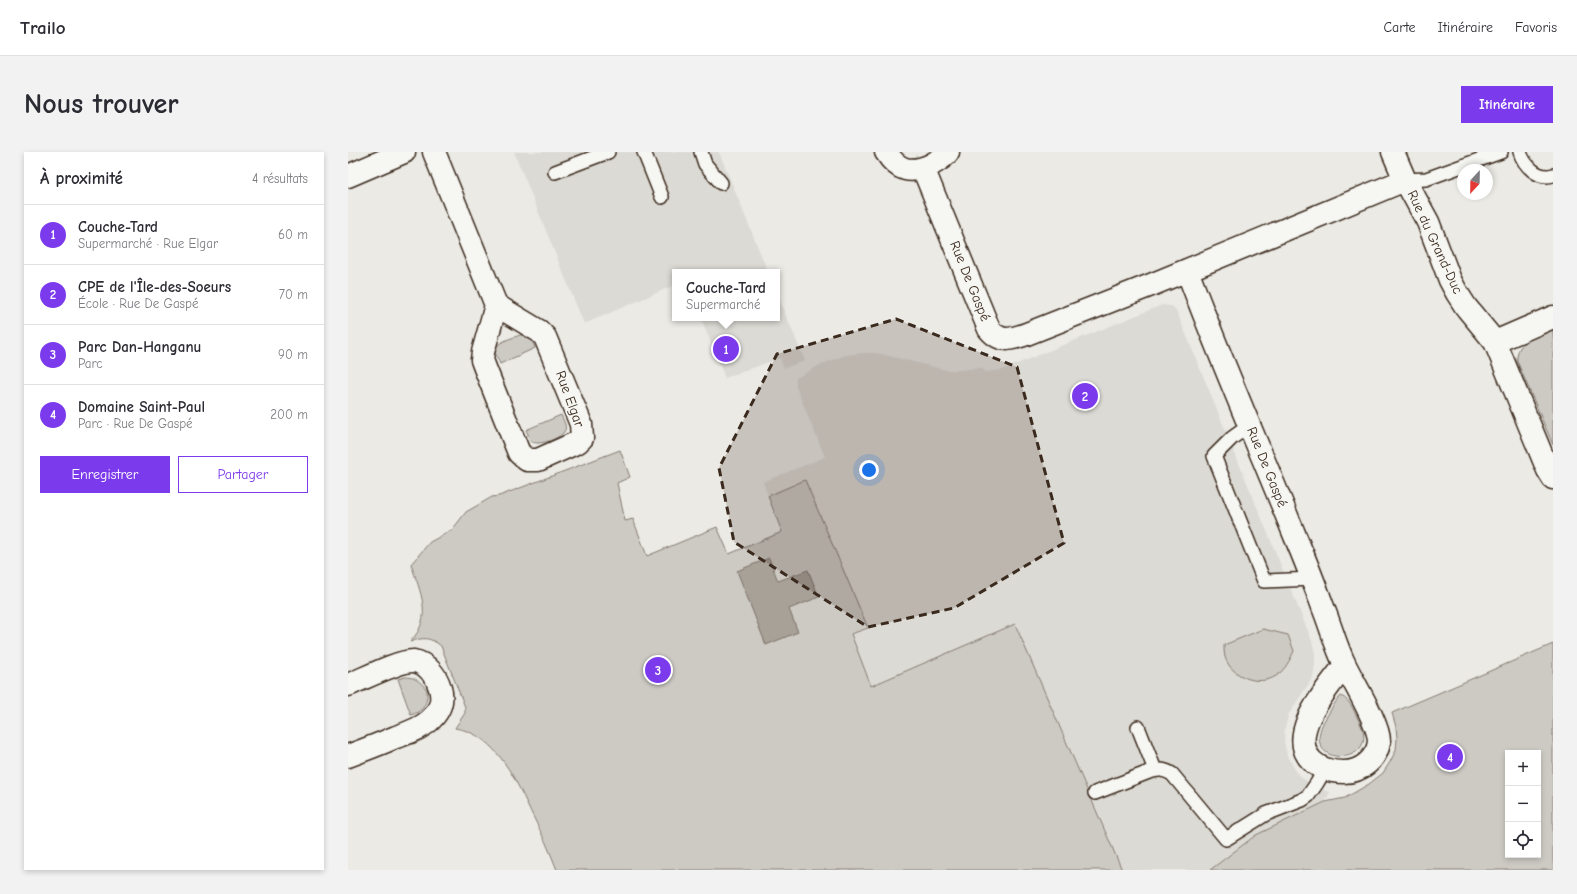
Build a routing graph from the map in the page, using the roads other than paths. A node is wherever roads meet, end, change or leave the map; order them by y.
1 (404, 152) edge
2 (434, 152) edge
3 (608, 152) edge
4 (644, 152) edge
5 (701, 152) edge
6 (886, 152) edge
7 (948, 152) edge
8 (1393, 152) edge
9 (1501, 152) edge
10 (1520, 152) edge
11 (924, 168) junction
12 (556, 172) dead end
13 (1553, 175) edge
14 (348, 176) edge
15 (1405, 180) junction
16 (721, 183) dead end
17 (662, 197) dead end
18 (1187, 270) junction
19 (496, 305) junction
20 (1553, 317) edge
21 (1495, 342) junction
22 (1250, 425) junction
23 (1553, 478) edge
24 (1312, 579) junction
25 (1345, 665) junction
26 (348, 685) edge
27 (1138, 727) dead end
28 (348, 756) edge
29 (1325, 769) junction
30 (1156, 770) junction
31 (1094, 793) dead end

1 - 14 street
2 - 19 street
3 - 12 lane
4 - 17 lane
5 - 16 lane
6 - 11 street
7 - 11 street
8 - 15 street
9 - 15 lane, Rue De Gaspé
10 - 13 lane
11 - 18 street, Rue De Gaspé
15 - 18 street, Rue De Gaspé
15 - 21 street, Rue du Grand-Duc
18 - 22 street, Rue De Gaspé
19 - 19 street, Rue Elgar
20 - 21 street
21 - 23 street, Rue du Grand-Duc
22 - 24 street, Rue De Gaspé
22 - 24 lane
24 - 25 street, Rue De Gaspé
25 - 29 street, Rue De Gaspé
25 - 29 street, Rue De Gaspé
26 - 28 street
27 - 30 lane
29 - 30 lane
30 - 31 lane

